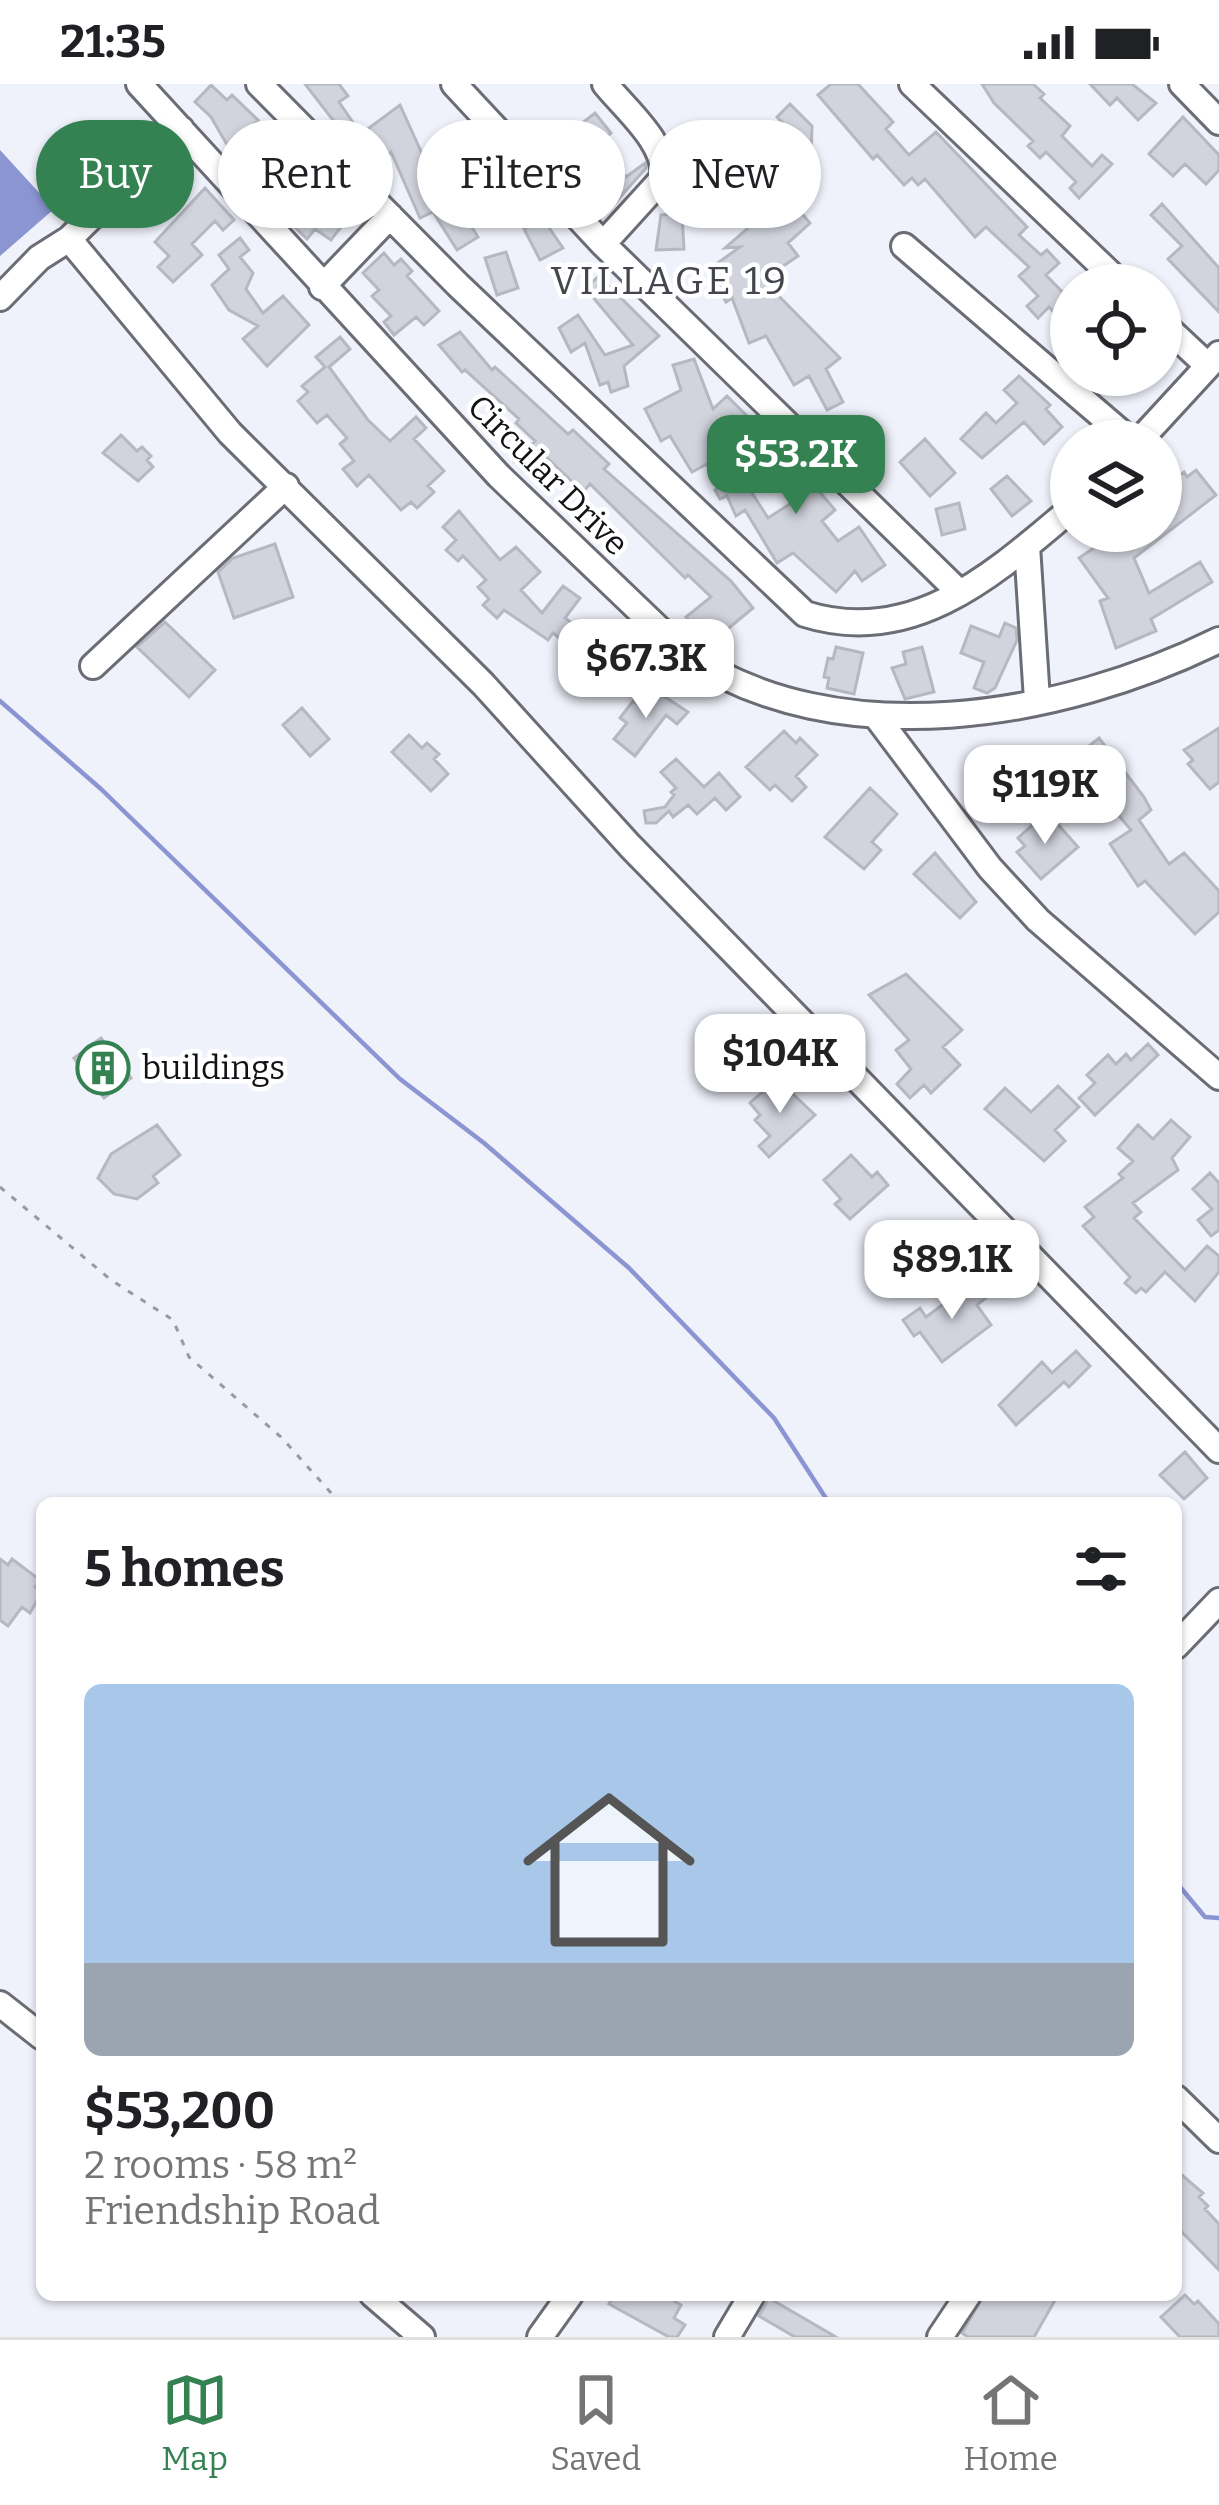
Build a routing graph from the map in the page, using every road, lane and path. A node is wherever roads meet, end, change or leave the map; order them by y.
1 (139, 84) edge
2 (259, 84) edge
3 (454, 84) edge
4 (605, 84) edge
5 (912, 84) edge
6 (1182, 84) edge
7 (173, 120) edge
8 (295, 120) edge
9 (1219, 122) edge
10 (194, 144) edge
11 (393, 219) edge
12 (80, 228) edge
13 (379, 228) edge
14 (69, 239) junction
15 (603, 244) junction
16 (904, 246) dead end
17 (1100, 264) edge
18 (322, 287) junction
19 (0, 298) edge
20 (1182, 337) edge
21 (1214, 360) edge
22 (1110, 420) edge
23 (1155, 420) edge
24 (286, 486) junction
25 (1050, 526) edge
26 (1027, 546) junction
27 (959, 592) junction
28 (1219, 640) edge
29 (93, 666) dead end
30 (1037, 700) junction
31 (876, 716) junction
32 (1219, 1077) edge
33 (0, 1187) edge
34 (1219, 1450) edge
35 (335, 1497) edge
36 (1219, 1600) edge
37 (1182, 1640) edge
38 (0, 2004) edge
39 (36, 2032) edge
40 (1182, 2104) edge
41 (1219, 2140) edge
42 (380, 2301) edge
43 (566, 2301) edge
44 (748, 2301) edge
45 (962, 2301) edge
46 (422, 2337) edge
47 (540, 2337) edge
48 (727, 2337) edge
49 (940, 2337) edge

1 - 7 street, Circular Drive
2 - 8 street
3 - 15 street
4 - 15 street
5 - 17 street
6 - 9 street
10 - 18 street, Circular Drive
11 - 27 street
12 - 14 street
13 - 18 street
14 - 19 street
14 - 24 street
15 - 27 street
16 - 22 street
18 - 31 street, Circular Drive
20 - 21 street
21 - 23 street
24 - 29 street
24 - 34 street
25 - 26 street
26 - 27 street
26 - 30 street
28 - 30 street, Circular Drive
30 - 31 street, Circular Drive
31 - 32 street
33 - 35 path
36 - 37 street
38 - 39 street
40 - 41 street
42 - 46 street
43 - 47 street
44 - 48 street
45 - 49 street

